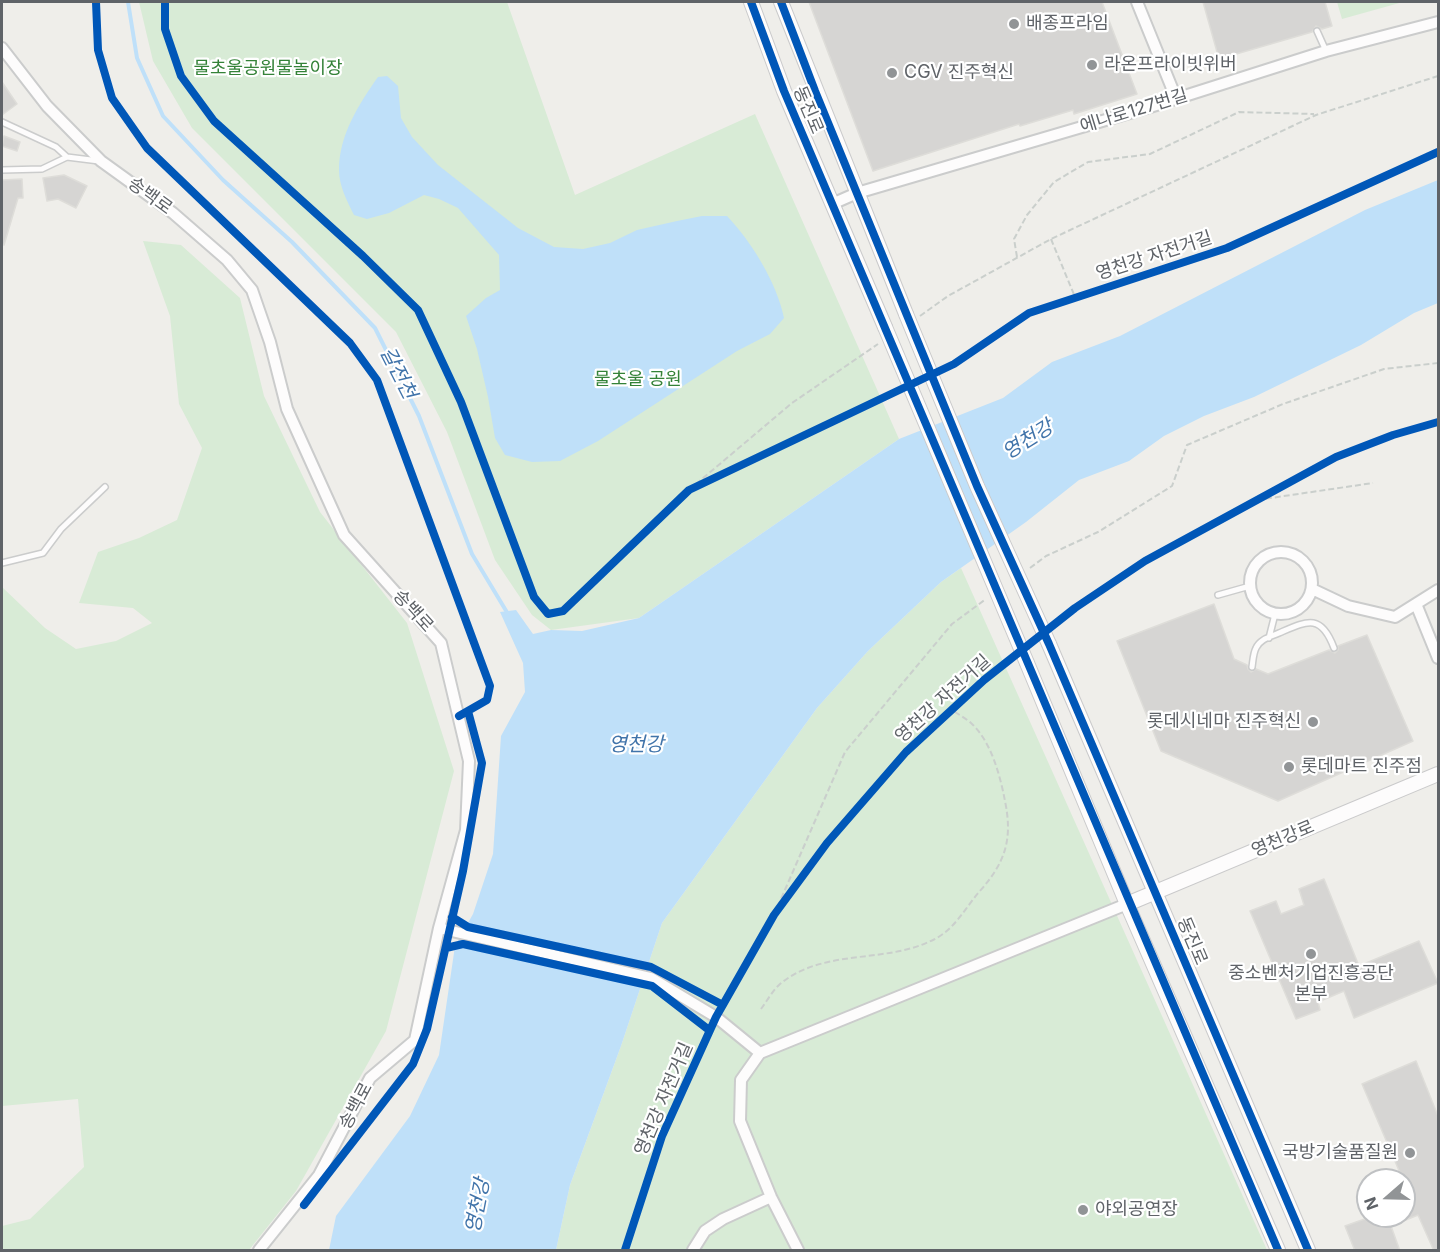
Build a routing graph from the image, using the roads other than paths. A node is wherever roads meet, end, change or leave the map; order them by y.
1 (751, 2) edge
2 (780, 2) edge
3 (1137, 2) edge
4 (1438, 22) edge
5 (1317, 31) dead end
6 (2, 48) edge
7 (1326, 51) junction
8 (1176, 98) junction
9 (2, 122) edge
10 (68, 156) junction
11 (101, 161) junction
12 (2, 170) edge
13 (857, 193) junction
14 (832, 204) junction
15 (105, 488) dead end
16 (2, 563) edge
17 (1250, 586) junction
18 (1312, 589) junction
19 (1438, 590) edge
20 (1218, 595) dead end
21 (1416, 604) junction
22 (1275, 614) junction
23 (1269, 638) junction
24 (1334, 648) dead end
25 (1438, 658) edge
26 (1252, 667) dead end
27 (1438, 774) edge
28 (1155, 892) junction
29 (1127, 904) junction
30 (439, 928) junction
31 (760, 1053) junction
32 (771, 1197) junction
33 (259, 1251) edge
34 (693, 1251) edge
35 (798, 1251) edge
36 (1278, 1251) edge
37 (1308, 1251) edge

1 - 14 street, 동진로
2 - 13 street, 동진로
3 - 8 street
4 - 7 street, 에나로127번길
5 - 7 lane
6 - 11 street, 송백로
7 - 8 street, 에나로127번길
8 - 13 street, 에나로127번길
9 - 10 lane
10 - 11 lane
10 - 12 lane
11 - 30 street, 송백로
13 - 14 street, 에나로127번길
13 - 28 street, 동진로, bridge
14 - 29 street, 동진로, bridge
15 - 16 lane
17 - 18 street
17 - 20 lane
17 - 22 street
18 - 21 street
18 - 22 street
19 - 21 street
21 - 25 street
22 - 23 lane
23 - 24 lane
23 - 26 lane
27 - 28 street, 영천강로
28 - 29 street, 영천강로
28 - 37 street, 동진로
29 - 31 street
29 - 36 street
30 - 31 street
30 - 33 street, 송백로
31 - 32 street
32 - 34 street
32 - 35 street

